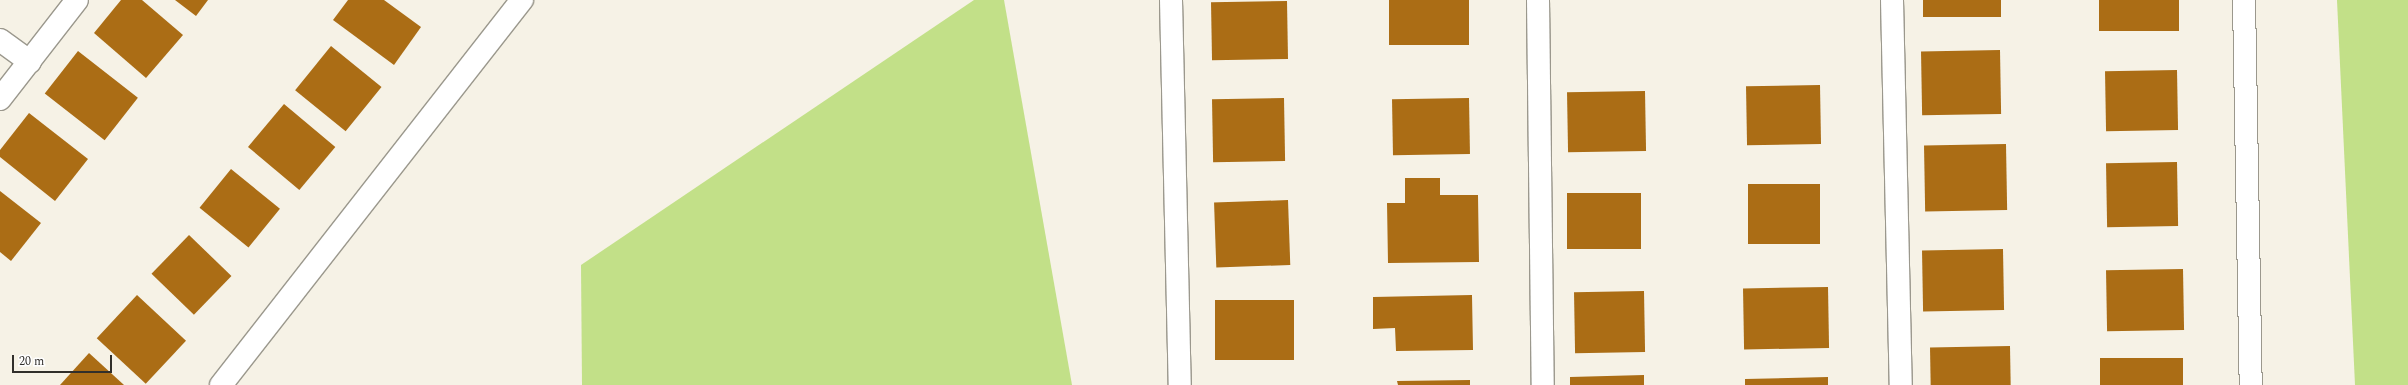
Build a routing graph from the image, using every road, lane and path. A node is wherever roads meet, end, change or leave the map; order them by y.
1 (77, 0) edge
2 (522, 0) edge
3 (1171, 0) edge
4 (1538, 0) edge
5 (1892, 0) edge
6 (2244, 0) edge
7 (0, 40) edge
8 (30, 62) junction
9 (0, 100) edge
10 (221, 385) edge
11 (1180, 385) edge
12 (1543, 385) edge
13 (1901, 385) edge
14 (2251, 385) edge

1 - 8 street
2 - 10 street
3 - 11 street
4 - 12 street
5 - 13 street
6 - 14 street
7 - 8 street
8 - 9 street

